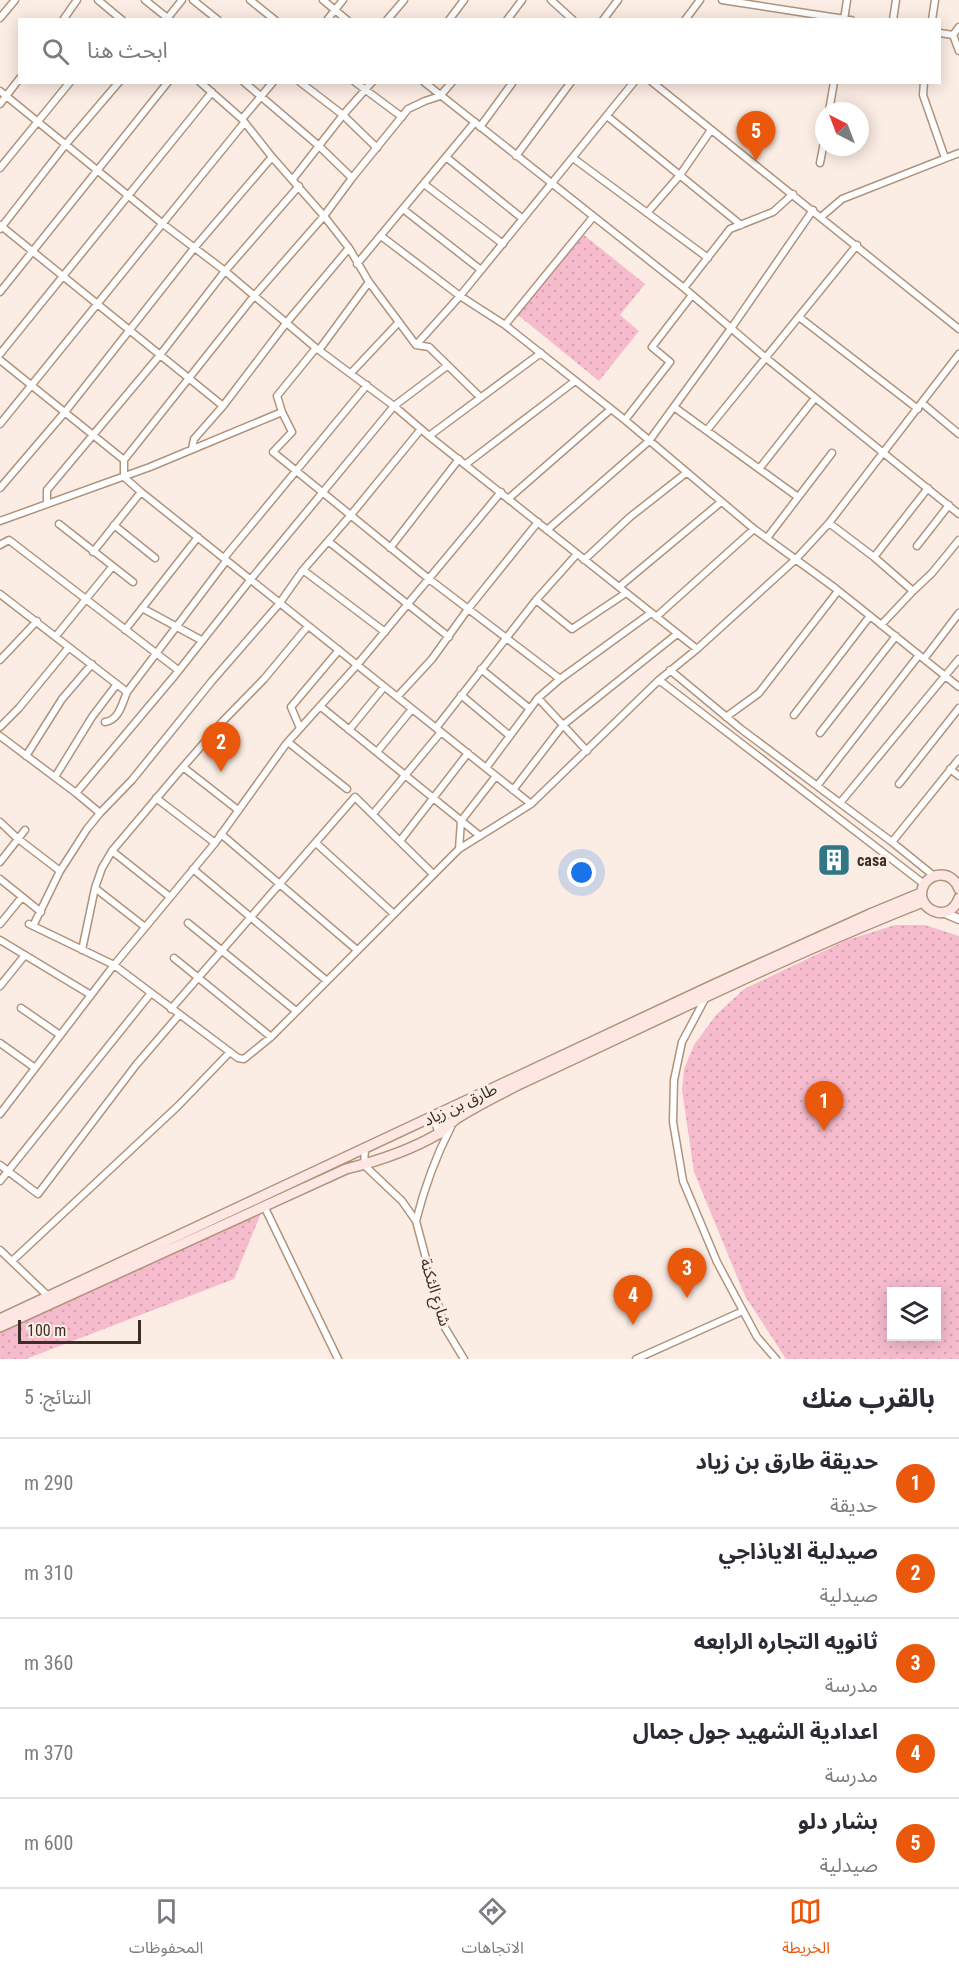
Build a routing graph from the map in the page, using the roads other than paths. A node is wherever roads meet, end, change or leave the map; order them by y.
1 (15, 0) edge
2 (77, 0) edge
3 (98, 0) edge
4 (145, 0) edge
5 (182, 0) edge
6 (193, 0) edge
7 (250, 0) edge
8 (323, 0) edge
9 (343, 0) edge
10 (404, 0) edge
11 (464, 0) edge
12 (522, 0) edge
13 (551, 0) edge
14 (618, 0) edge
15 (700, 0) edge
16 (722, 0) edge
17 (847, 0) edge
18 (896, 0) edge
19 (935, 0) edge
20 (335, 10) junction
21 (565, 13) junction
22 (0, 18) edge
23 (64, 18) edge
24 (121, 18) edge
25 (167, 18) edge
26 (169, 18) edge
27 (216, 18) edge
28 (272, 18) edge
29 (329, 18) edge
30 (345, 18) edge
31 (389, 18) edge
32 (450, 18) edge
33 (508, 18) edge
34 (561, 18) edge
35 (571, 18) edge
36 (604, 18) edge
37 (686, 18) edge
38 (839, 18) edge
39 (846, 18) edge
40 (893, 18) edge
41 (932, 18) edge
42 (959, 27) edge
43 (941, 33) edge
44 (953, 35) junction
45 (959, 51) edge
46 (18, 81) edge
47 (68, 84) edge
48 (117, 84) edge
49 (166, 84) edge
50 (202, 84) edge
51 (246, 84) edge
52 (272, 84) edge
53 (303, 84) edge
54 (358, 84) edge
55 (370, 84) edge
56 (426, 84) edge
57 (451, 84) edge
58 (511, 84) edge
59 (570, 84) edge
60 (632, 84) edge
61 (654, 84) edge
62 (834, 84) edge
63 (924, 84) edge
64 (366, 90) junction
65 (0, 91) edge
66 (212, 92) junction
67 (6, 96) junction
68 (440, 96) junction
69 (262, 97) junction
70 (831, 102) edge
71 (0, 104) edge
72 (343, 115) junction
73 (607, 116) junction
74 (402, 117) junction
75 (243, 121) junction
76 (39, 123) junction
77 (478, 125) junction
78 (711, 130) junction
79 (66, 144) junction
80 (319, 146) junction
81 (377, 148) junction
82 (959, 153) edge
83 (516, 156) junction
84 (821, 156) edge
85 (272, 157) junction
86 (446, 157) junction
87 (573, 158) junction
88 (945, 158) junction
89 (820, 163) dead end
90 (0, 168) edge
91 (99, 170) junction
92 (680, 175) junction
93 (352, 178) junction
94 (293, 179) junction
95 (424, 184) junction
96 (551, 184) junction
97 (299, 186) junction
98 (793, 194) junction
99 (129, 195) junction
100 (403, 209) junction
101 (813, 210) junction
102 (647, 213) junction
103 (324, 216) junction
104 (593, 217) junction
105 (821, 217) junction
106 (523, 219) junction
107 (163, 224) junction
108 (741, 225) junction
109 (1, 227) edge
110 (381, 236) junction
111 (503, 244) junction
112 (857, 245) junction
113 (195, 247) junction
114 (349, 248) junction
115 (32, 251) junction
116 (708, 258) junction
117 (357, 264) junction
118 (481, 270) junction
119 (225, 271) junction
120 (64, 277) junction
121 (369, 282) junction
122 (684, 288) junction
123 (0, 292) edge
124 (692, 295) junction
125 (254, 296) junction
126 (460, 296) junction
127 (97, 304) junction
128 (799, 317) junction
129 (287, 322) junction
130 (399, 322) junction
131 (506, 325) junction
132 (732, 327) junction
133 (959, 329) edge
134 (130, 331) junction
135 (416, 345) junction
136 (317, 349) junction
137 (541, 353) junction
138 (0, 354) edge
139 (959, 354) edge
140 (160, 356) junction
141 (766, 358) junction
142 (0, 360) edge
143 (447, 366) junction
144 (351, 373) junction
145 (190, 378) junction
146 (575, 381) junction
147 (367, 385) junction
148 (31, 386) junction
149 (480, 398) junction
150 (815, 398) junction
151 (223, 406) junction
152 (394, 406) junction
153 (920, 406) junction
154 (674, 407) junction
155 (611, 409) junction
156 (65, 412) junction
157 (282, 412) junction
158 (625, 420) junction
159 (0, 424) edge
160 (421, 429) junction
161 (707, 430) junction
162 (959, 434) edge
163 (95, 435) junction
164 (429, 436) junction
165 (650, 441) junction
166 (192, 449) junction
167 (832, 453) dead end
168 (884, 453) junction
169 (459, 459) junction
170 (124, 460) junction
171 (466, 464) junction
172 (759, 469) junction
173 (297, 472) junction
174 (686, 473) junction
175 (124, 477) junction
176 (0, 488) edge
177 (928, 488) junction
178 (141, 492) junction
179 (501, 492) junction
180 (323, 493) junction
181 (798, 497) junction
182 (508, 499) junction
183 (721, 502) junction
184 (47, 504) junction
185 (949, 505) junction
186 (959, 514) edge
187 (350, 516) junction
188 (0, 520) edge
189 (538, 522) junction
190 (830, 523) junction
191 (59, 524) dead end
192 (114, 525) junction
193 (754, 529) junction
194 (547, 530) junction
195 (198, 537) junction
196 (767, 538) junction
197 (959, 540) edge
198 (328, 541) junction
199 (0, 544) edge
200 (917, 546) dead end
201 (390, 548) junction
202 (93, 552) junction
203 (577, 554) junction
204 (874, 557) junction
205 (155, 558) dead end
206 (225, 560) junction
207 (584, 560) junction
208 (796, 560) junction
209 (112, 567) junction
210 (303, 570) junction
211 (250, 579) junction
212 (429, 579) junction
213 (133, 582) dead end
214 (619, 587) junction
215 (838, 591) junction
216 (913, 591) junction
217 (626, 593) junction
218 (0, 594) edge
219 (86, 599) junction
220 (536, 600) junction
221 (279, 603) junction
222 (407, 605) junction
223 (142, 608) junction
224 (468, 609) junction
225 (959, 613) edge
226 (654, 615) junction
227 (870, 616) junction
228 (37, 621) junction
229 (881, 625) junction
230 (308, 626) junction
231 (176, 627) junction
232 (125, 630) junction
233 (385, 632) junction
234 (677, 634) junction
235 (56, 636) junction
236 (896, 636) junction
237 (449, 637) junction
238 (507, 639) junction
239 (201, 640) junction
240 (69, 646) junction
241 (339, 650) junction
242 (697, 650) junction
243 (156, 654) junction
244 (922, 657) junction
245 (959, 659) edge
246 (0, 660) edge
247 (92, 664) junction
248 (357, 665) junction
249 (481, 669) junction
250 (178, 670) junction
251 (670, 670) junction
252 (946, 676) junction
253 (560, 679) junction
254 (659, 680) junction
255 (117, 684) junction
256 (384, 687) junction
257 (959, 687) edge
258 (127, 692) junction
259 (461, 695) junction
260 (397, 697) junction
261 (538, 698) junction
262 (320, 706) junction
263 (412, 708) junction
264 (959, 708) edge
265 (530, 709) junction
266 (794, 715) dead end
267 (726, 717) junction
268 (105, 722) dead end
269 (563, 725) junction
270 (0, 727) edge
271 (300, 728) junction
272 (349, 730) junction
273 (439, 730) junction
274 (820, 733) dead end
275 (0, 736) edge
276 (510, 736) junction
277 (288, 742) junction
278 (587, 751) junction
279 (377, 752) junction
280 (468, 753) junction
281 (26, 756) junction
282 (959, 759) edge
283 (183, 767) junction
284 (486, 768) junction
285 (950, 769) junction
286 (404, 774) junction
287 (496, 776) junction
288 (959, 776) edge
289 (54, 777) junction
290 (899, 784) dead end
291 (817, 786) junction
292 (347, 789) dead end
293 (513, 790) junction
294 (76, 793) junction
295 (156, 798) junction
296 (433, 798) junction
297 (840, 803) junction
298 (531, 804) junction
299 (238, 810) junction
300 (100, 813) junction
301 (373, 814) junction
302 (461, 820) junction
303 (0, 822) edge
304 (25, 830) dead end
305 (221, 834) junction
306 (480, 836) junction
307 (17, 838) junction
308 (400, 841) junction
309 (892, 842) junction
310 (215, 843) junction
311 (316, 843) junction
312 (459, 849) junction
313 (112, 851) junction
314 (0, 862) edge
315 (193, 869) junction
316 (60, 871) junction
317 (433, 874) junction
318 (934, 876) junction
319 (0, 879) edge
320 (281, 883) junction
321 (958, 884) edge
322 (95, 888) junction
323 (923, 893) junction
324 (22, 897) junction
325 (170, 897) junction
326 (959, 898) edge
327 (41, 912) junction
328 (945, 912) junction
329 (394, 914) junction
330 (250, 918) junction
331 (959, 919) edge
332 (188, 923) dead end
333 (0, 924) edge
334 (145, 927) junction
335 (0, 940) edge
336 (82, 950) junction
337 (357, 950) junction
338 (222, 951) junction
339 (25, 955) junction
340 (174, 958) dead end
341 (114, 965) junction
342 (199, 977) junction
343 (327, 981) junction
344 (0, 986) edge
345 (151, 993) junction
346 (91, 995) junction
347 (706, 998) junction
348 (21, 1008) dead end
349 (171, 1009) junction
350 (296, 1011) junction
351 (179, 1015) junction
352 (60, 1035) junction
353 (271, 1038) junction
354 (0, 1042) edge
355 (230, 1052) junction
356 (35, 1068) junction
357 (0, 1114) edge
358 (432, 1116) junction
359 (441, 1137) junction
360 (365, 1148) junction
361 (0, 1165) edge
362 (364, 1165) junction
363 (8, 1172) junction
364 (0, 1181) edge
365 (264, 1206) junction
366 (416, 1221) junction
367 (0, 1250) edge
368 (12, 1261) junction
369 (48, 1296) junction
370 (743, 1311) junction
371 (0, 1319) edge
372 (0, 1327) edge
373 (338, 1359) edge
374 (464, 1359) edge
375 (636, 1359) edge
376 (776, 1359) edge

1 - 22 street
2 - 23 street
3 - 24 street
4 - 25 street
5 - 26 street
6 - 27 street
7 - 28 street
8 - 20 street
9 - 20 street
10 - 31 street
11 - 32 street
12 - 33 street
13 - 21 street
14 - 36 street
15 - 37 street
16 - 38 street
17 - 39 street
18 - 40 street
19 - 41 street
20 - 29 street
20 - 30 street
21 - 34 street
21 - 35 street
42 - 44 street
43 - 44 street
44 - 45 street
46 - 67 street
47 - 76 street
48 - 79 street
49 - 91 street
50 - 66 street
51 - 69 street
52 - 69 street
53 - 72 street
54 - 64 street
55 - 64 street
56 - 68 street
57 - 68 street
58 - 77 street
59 - 83 street
60 - 73 street
61 - 78 street
62 - 70 street
63 - 88 street
64 - 72 street
64 - 74 street
65 - 67 street
66 - 75 street
66 - 99 street
67 - 71 street
67 - 76 street
68 - 74 street
68 - 77 street
69 - 75 street
69 - 80 street
72 - 80 street
72 - 81 street
73 - 87 street
73 - 92 street
74 - 81 street
75 - 85 street
75 - 107 street
76 - 79 street
76 - 90 street
77 - 83 street
77 - 86 street
78 - 92 street
78 - 98 street
79 - 91 street
79 - 109 street
80 - 93 street
80 - 94 street
81 - 93 street
82 - 88 street
83 - 96 street
84 - 89 street
85 - 94 street
85 - 113 street
86 - 95 street
86 - 106 street
87 - 96 street
87 - 102 street
88 - 105 street
91 - 99 street
91 - 115 street
92 - 102 street
92 - 108 street
93 - 103 street
94 - 97 street
95 - 100 street
95 - 111 street
96 - 104 street
96 - 106 street
97 - 103 street
97 - 119 street
98 - 101 street
98 - 108 street
99 - 107 street
99 - 120 street
100 - 110 street
100 - 118 street
101 - 105 street
101 - 132 street
102 - 116 street
103 - 114 street
103 - 125 street
104 - 122 street
104 - 131 street
105 - 112 street
106 - 111 street
107 - 113 street
107 - 127 street
108 - 116 street
109 - 115 street
110 - 117 street
110 - 126 street
111 - 118 street
112 - 128 street
112 - 133 street
113 - 119 street
113 - 134 street
114 - 117 street
114 - 129 street
115 - 120 street
115 - 123 street
116 - 122 street
117 - 121 street
118 - 126 street
119 - 125 street
119 - 140 street
120 - 127 street
120 - 138 street
121 - 130 street
121 - 136 street
122 - 124 street
124 - 132 street
124 - 158 street
125 - 129 street
125 - 145 street
126 - 131 street
126 - 135 street
127 - 134 street
127 - 148 street
128 - 141 street
128 - 153 street
129 - 136 street
129 - 151 street
130 - 135 street
130 - 144 street
131 - 137 street
132 - 141 street
132 - 154 street
134 - 140 street
134 - 156 street
135 - 143 street
136 - 144 street
136 - 157 street
137 - 146 street
137 - 149 street
139 - 153 street
140 - 145 street
140 - 163 street
141 - 150 street
141 - 161 street
142 - 148 street
143 - 149 street
143 - 152 street
144 - 147 street
145 - 151 street
145 - 170 street
146 - 155 street
146 - 171 street
147 - 152 street
147 - 173 street
148 - 156 street
148 - 159 street
149 - 164 street
150 - 168 street
150 - 172 street
151 - 166 street
152 - 160 street
152 - 180 street
153 - 162 street
153 - 168 street
154 - 161 street
154 - 165 street
155 - 158 street
155 - 182 street
156 - 163 street
156 - 176 street
157 - 166 street
157 - 173 street
158 - 165 street
160 - 164 street
160 - 187 street
161 - 172 street
163 - 170 street
163 - 184 street
164 - 169 street
165 - 174 street
165 - 194 street
166 - 175 street
167 - 181 street
168 - 177 street
168 - 190 street
169 - 171 street
169 - 201 street
170 - 175 street
171 - 179 street
172 - 181 street
173 - 180 street
173 - 206 street
174 - 183 street
174 - 207 street
175 - 178 street
175 - 184 street
177 - 185 street
177 - 204 street
178 - 192 street
178 - 195 street
179 - 182 street
179 - 212 street
180 - 187 street
180 - 211 street
181 - 196 street
182 - 189 street
183 - 193 street
183 - 214 street
184 - 188 street
185 - 186 street
185 - 200 street
187 - 198 street
187 - 201 street
189 - 194 street
189 - 224 street
190 - 204 street
190 - 208 street
191 - 202 street
192 - 202 street
192 - 205 street
193 - 196 street
193 - 226 street
194 - 203 street
195 - 206 street
195 - 223 street
196 - 208 street
197 - 216 street
198 - 210 street
198 - 222 street
199 - 219 street
201 - 212 street
202 - 209 street
203 - 207 street
203 - 220 street
204 - 216 street
206 - 211 street
206 - 231 street
207 - 214 street
208 - 215 street
208 - 242 street
209 - 213 street
209 - 219 street
210 - 221 street
210 - 233 street
211 - 221 street
211 - 239 street
212 - 222 street
212 - 224 street
214 - 217 street
215 - 227 street
215 - 267 street
216 - 229 street
217 - 220 street
217 - 226 street
218 - 228 street
219 - 232 street
219 - 235 street
220 - 238 street
221 - 230 street
221 - 300 street
222 - 233 street
222 - 237 street
223 - 231 street
223 - 232 street
224 - 237 street
224 - 238 street
225 - 244 street
226 - 234 street
226 - 253 street
227 - 229 street
227 - 266 street
228 - 235 street
228 - 246 street
229 - 236 street
230 - 241 street
230 - 283 street
231 - 239 street
231 - 243 street
232 - 243 street
233 - 248 street
234 - 242 street
234 - 269 street
235 - 240 street
236 - 244 street
236 - 274 street
237 - 260 street
238 - 249 street
238 - 253 street
239 - 250 street
240 - 247 street
240 - 270 street
241 - 248 street
241 - 271 street
242 - 251 street
243 - 250 street
243 - 258 street
244 - 252 street
244 - 291 street
245 - 252 street
247 - 255 street
247 - 281 street
248 - 256 street
248 - 262 street
249 - 259 street
249 - 265 street
250 - 294 street
251 - 254 street
251 - 267 street
252 - 257 street
252 - 297 street
253 - 261 street
254 - 278 street
254 - 323 street
255 - 258 street
255 - 289 street
256 - 260 street
256 - 272 street
258 - 268 street
259 - 273 street
259 - 276 street
260 - 263 street
261 - 265 street
261 - 269 street
262 - 271 street
262 - 272 street
263 - 273 street
263 - 279 street
264 - 290 street
265 - 276 street
267 - 291 street
269 - 278 street
269 - 293 street
271 - 277 street
272 - 279 street
273 - 280 street
273 - 286 street
275 - 281 street
276 - 284 street
277 - 292 street
277 - 299 street
278 - 298 street
279 - 286 street
280 - 284 street
280 - 296 street
281 - 289 street
282 - 285 street
283 - 295 street
283 - 299 street
284 - 287 street
285 - 288 street
285 - 309 street
286 - 296 street
286 - 301 street
287 - 293 street
287 - 302 street
289 - 294 street
291 - 297 street
293 - 298 street
294 - 300 street
295 - 310 street
295 - 313 street
296 - 302 street
296 - 308 street
297 - 309 street
298 - 306 street
299 - 305 street
300 - 316 street
301 - 308 street
301 - 311 street
302 - 306 street
302 - 312 street
303 - 307 street
304 - 307 street
305 - 310 street
305 - 320 street
306 - 312 street
307 - 314 street
307 - 316 street
308 - 317 street
309 - 318 street
310 - 315 street
311 - 320 street
311 - 329 street
312 - 317 street
313 - 322 street
313 - 325 street
315 - 325 street
315 - 330 street
316 - 327 street
317 - 329 street
318 - 321 main road
318 - 323 main road
319 - 324 street
320 - 330 street
320 - 337 street
322 - 334 street
322 - 336 street
323 - 328 main road
323 - 347 main road
323 - 358 main road, طارق بن زياد
324 - 327 street
324 - 333 street
325 - 334 street
326 - 328 main road
327 - 336 street
328 - 331 street
329 - 337 street
330 - 338 street
330 - 343 street
332 - 338 street
334 - 341 street
335 - 339 street
336 - 341 street
337 - 343 street
338 - 342 street
338 - 350 street
339 - 344 street
339 - 346 street
340 - 342 street
341 - 345 street
341 - 346 street
342 - 349 street
342 - 353 street
343 - 350 street
345 - 349 street
345 - 363 street
346 - 352 street
347 - 359 main road
347 - 370 street
348 - 352 street
349 - 351 street
350 - 353 street
351 - 355 street
351 - 363 street
352 - 356 street
353 - 355 street
354 - 356 street
355 - 368 street
356 - 357 street
358 - 359 street
358 - 360 main road, طارق بن زياد
359 - 362 main road
359 - 366 street
360 - 362 street
360 - 369 main road, طارق بن زياد
361 - 363 street
362 - 365 main road
362 - 366 street
363 - 364 street
365 - 372 main road
365 - 373 street
366 - 374 street, شارع الثكنة
367 - 368 street
368 - 369 street
369 - 371 main road, طارق بن زياد
370 - 375 street
370 - 376 street

